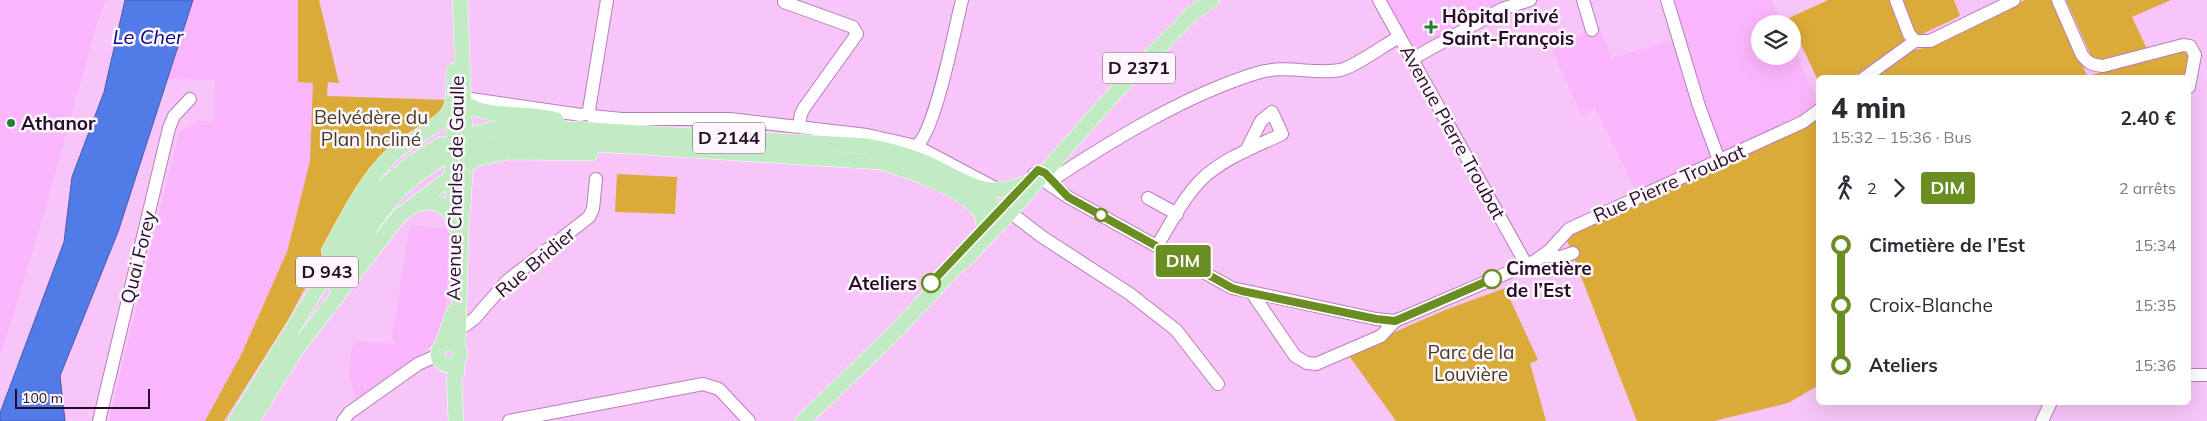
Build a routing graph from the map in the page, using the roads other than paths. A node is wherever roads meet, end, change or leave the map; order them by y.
1 (460, 0) edge
2 (607, 0) edge
3 (962, 0) edge
4 (1212, 0) edge
5 (1379, 0) edge
6 (1530, 0) edge
7 (1583, 0) edge
8 (1667, 0) edge
9 (1896, 0) edge
10 (2014, 0) edge
11 (2058, 0) edge
12 (784, 2) dead end
13 (459, 29) junction
14 (1592, 30) dead end
15 (1400, 37) junction
16 (1915, 41) junction
17 (457, 49) junction
18 (1412, 59) junction
19 (1868, 75) edge
20 (2191, 77) edge
21 (463, 97) junction
22 (190, 99) dead end
23 (1816, 112) edge
24 (491, 113) junction
25 (587, 113) junction
26 (799, 125) junction
27 (428, 130) junction
28 (586, 130) junction
29 (916, 146) junction
30 (460, 148) junction
31 (1246, 151) dead end
32 (1719, 160) junction
33 (1039, 177) junction
34 (596, 179) dead end
35 (964, 197) junction
36 (1148, 198) dead end
37 (1002, 207) junction
38 (408, 208) junction
39 (1176, 214) junction
40 (457, 223) junction
41 (984, 227) junction
42 (1157, 246) junction
43 (1572, 253) dead end
44 (1543, 256) junction
45 (1526, 264) junction
46 (1252, 293) junction
47 (1395, 321) junction
48 (454, 327) junction
49 (291, 330) junction
50 (875, 349) junction
51 (448, 355) junction
52 (292, 356) junction
53 (2191, 375) edge
54 (2207, 375) edge
55 (1218, 384) dead end
56 (2050, 405) edge
57 (806, 420) edge
58 (99, 421) edge
59 (236, 421) edge
60 (252, 421) edge
61 (343, 421) edge
62 (456, 421) edge
63 (509, 421) edge
64 (749, 421) edge
65 (2042, 421) edge

1 - 13 main road, Avenue Charles de Gaulle
2 - 25 street
3 - 29 street
4 - 33 main road, D 2371
5 - 15 street, Avenue Pierre Troubat
6 - 18 street
7 - 14 street
8 - 32 street
9 - 16 street
10 - 16 street
11 - 20 street
12 - 26 street
13 - 17 main road, Avenue Charles de Gaulle
13 - 21 main road, Avenue Charles de Gaulle
15 - 18 street, Avenue Pierre Troubat
15 - 33 street
16 - 19 street
17 - 21 main road
17 - 27 main road
17 - 30 main road, Avenue Charles de Gaulle
18 - 45 street, Avenue Pierre Troubat
21 - 24 main road
21 - 25 street
21 - 30 main road, Avenue Charles de Gaulle
22 - 58 street, Quai Forey
23 - 32 street, Rue Pierre Troubat
24 - 28 main road
24 - 30 main road
25 - 26 street
26 - 29 street
27 - 30 main road
27 - 49 main road
28 - 30 main road, D 2144
28 - 37 main road, D 2144
29 - 37 street
30 - 35 main road, D 2144
30 - 38 main road
30 - 40 main road, Avenue Charles de Gaulle
30 - 49 main road, D 943
30 - 52 main road, D 943
31 - 39 street
32 - 44 street, Rue Pierre Troubat
33 - 37 main road
33 - 37 main road, D 2371
33 - 42 street
34 - 48 street, Rue Bridier
35 - 37 main road, D 2144
35 - 41 main road, D 2144
36 - 39 street
37 - 41 main road
37 - 50 main road
37 - 55 street
38 - 40 main road
38 - 52 main road
39 - 42 street
40 - 48 main road, Avenue Charles de Gaulle
41 - 50 main road
42 - 46 street
43 - 44 street
44 - 45 street, Rue Pierre Troubat
45 - 47 street, Rue Pierre Troubat
46 - 47 street
46 - 47 street
48 - 51 main road, Avenue Charles de Gaulle
49 - 59 main road, D 943
50 - 57 main road
51 - 61 street
51 - 62 main road
52 - 60 main road, D 943
53 - 54 street
56 - 65 street
63 - 64 street

